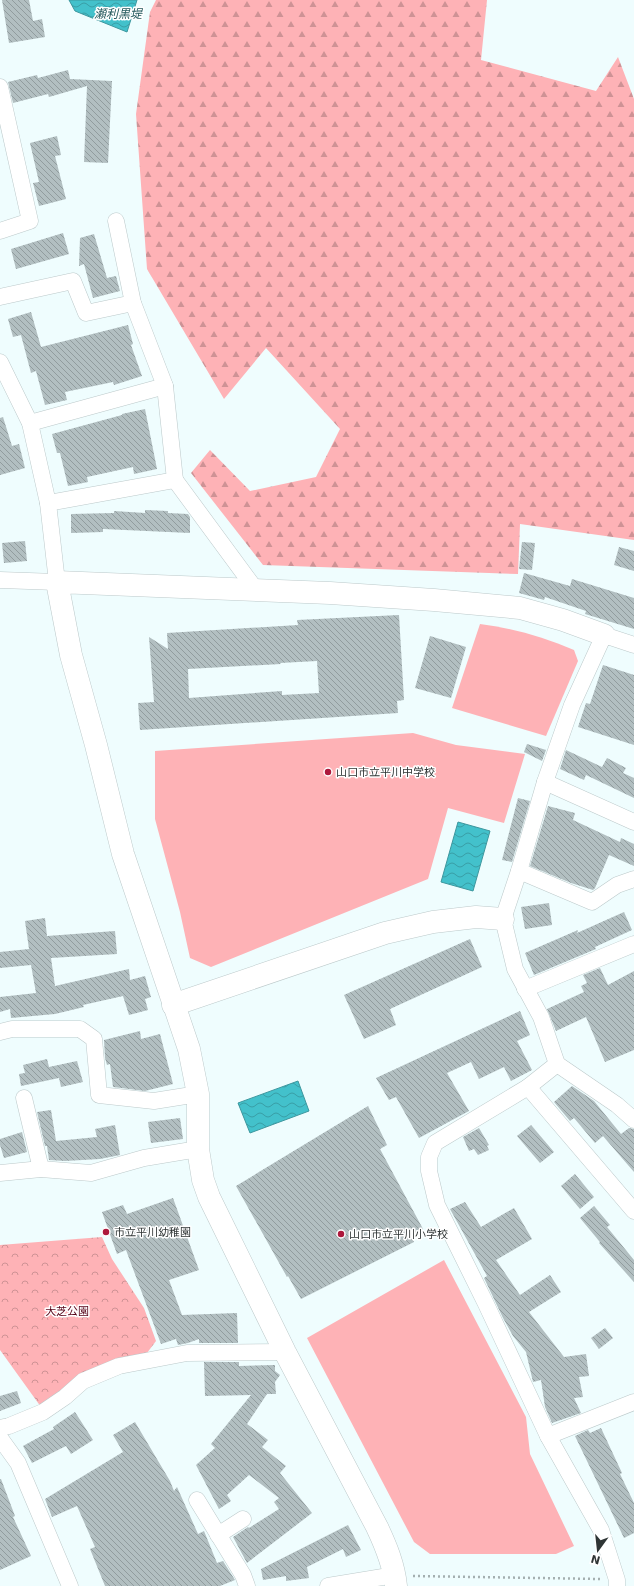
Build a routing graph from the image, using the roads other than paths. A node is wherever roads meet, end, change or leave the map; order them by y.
1 (0, 87) edge
2 (116, 221) dead end
3 (0, 231) edge
4 (0, 297) edge
5 (133, 303) junction
6 (0, 362) edge
7 (166, 386) junction
8 (30, 423) junction
9 (175, 480) junction
10 (48, 503) junction
11 (0, 580) edge
12 (57, 582) junction
13 (256, 590) junction
14 (604, 635) junction
15 (634, 645) edge
16 (545, 782) junction
17 (634, 822) edge
18 (519, 871) junction
19 (634, 879) edge
20 (503, 919) junction
21 (634, 944) edge
22 (525, 989) junction
23 (173, 1005) junction
24 (0, 1032) edge
25 (557, 1064) junction
26 (528, 1087) junction
27 (198, 1094) junction
28 (24, 1098) dead end
29 (634, 1120) edge
30 (198, 1149) junction
31 (41, 1169) junction
32 (0, 1172) edge
33 (634, 1211) edge
34 (286, 1352) junction
35 (634, 1402) edge
36 (0, 1428) edge
37 (548, 1436) junction
38 (0, 1438) edge
39 (197, 1500) dead end
40 (243, 1519) dead end
41 (218, 1535) junction
42 (395, 1581) edge
43 (616, 1581) edge
44 (70, 1586) edge
45 (248, 1586) edge
46 (328, 1586) edge

1 - 3 street
2 - 5 street
4 - 5 street
5 - 7 street
6 - 8 street
7 - 8 street
7 - 9 street
8 - 10 street
9 - 10 street
9 - 13 street
10 - 12 street
11 - 12 street
12 - 13 street
12 - 23 street
13 - 14 street
14 - 15 street
14 - 16 street
16 - 17 street
16 - 18 street
18 - 19 street
18 - 20 street
20 - 22 street
20 - 23 street
21 - 22 street
22 - 25 street
23 - 27 street
24 - 27 street
25 - 26 street
25 - 29 street
26 - 33 street
26 - 37 street
27 - 30 street
28 - 31 street
30 - 31 street
30 - 34 street
31 - 32 street
34 - 36 street
34 - 42 street
35 - 37 street
37 - 43 street
38 - 44 street
39 - 41 street
40 - 41 street
41 - 45 street
42 - 46 street

